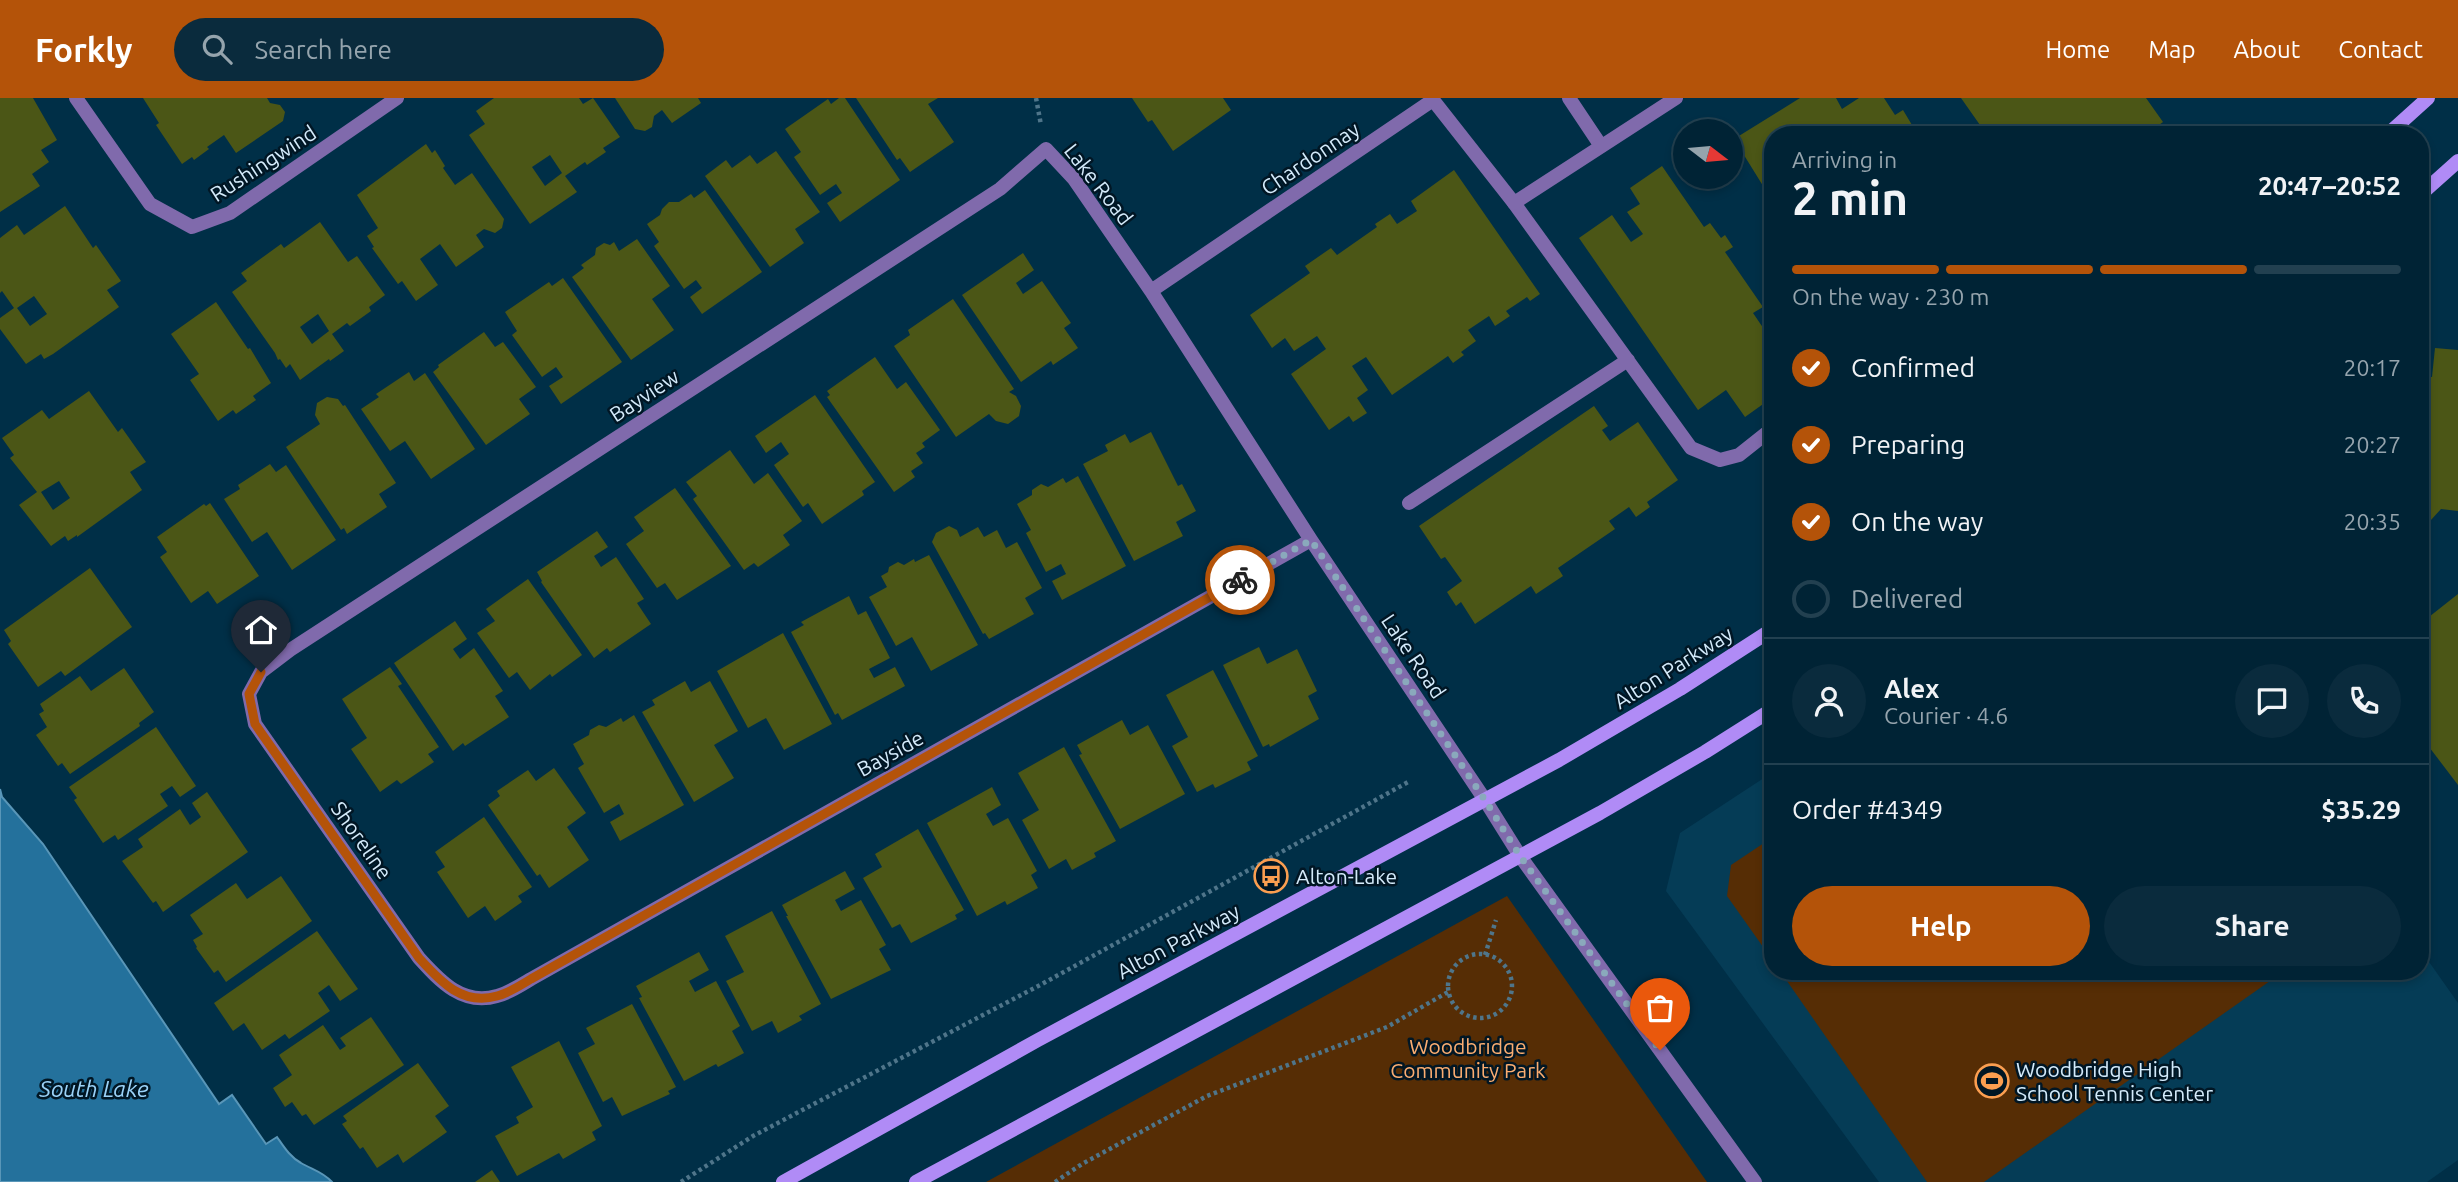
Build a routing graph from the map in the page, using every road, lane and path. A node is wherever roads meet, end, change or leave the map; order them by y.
1 (76, 98) edge
2 (397, 98) edge
3 (1569, 98) edge
4 (1676, 98) edge
5 (2428, 98) edge
6 (1432, 99) edge
7 (2397, 126) edge
8 (1601, 146) junction
9 (1046, 149) joint
10 (2458, 161) edge
11 (2429, 187) edge
12 (1514, 203) junction
13 (1151, 291) junction
14 (1628, 360) junction
15 (1764, 435) edge
16 (1409, 503) dead end
17 (1311, 540) junction
18 (1764, 634) edge
19 (261, 672) joint
20 (1764, 715) edge
21 (1410, 781) dead end
22 (1485, 800) junction
23 (1520, 856) junction
24 (1496, 920) dead end
25 (1485, 954) junction
26 (1448, 992) junction
27 (487, 998) joint
28 (681, 1182) edge
29 (783, 1182) edge
30 (916, 1182) edge
31 (1055, 1182) edge
32 (1755, 1182) edge

1 - 2 street, Rushingwind
3 - 8 street
4 - 8 street
5 - 7 main road
6 - 12 street, Chardonnay
6 - 13 street, Chardonnay
8 - 12 street
9 - 13 street, Lake Road
9 - 19 street, Bayview
10 - 11 main road
12 - 14 street, Chardonnay
13 - 17 street, Lake Road
14 - 15 street, Chardonnay
14 - 16 street
17 - 22 street, Lake Road
17 - 27 street, Bayside
18 - 22 main road, Alton Parkway
19 - 27 street, Shoreline
20 - 23 main road
21 - 28 path
22 - 23 street, Lake Road
22 - 29 main road, Alton Parkway
23 - 30 main road
23 - 32 street, Lake Road
24 - 25 path
25 - 26 path
25 - 26 path
26 - 31 path

